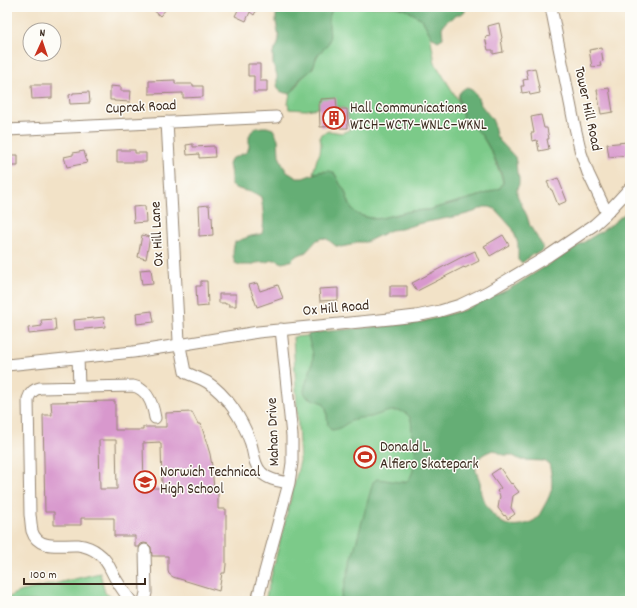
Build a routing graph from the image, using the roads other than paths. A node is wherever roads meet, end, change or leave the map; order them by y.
1 (550, 7) edge
2 (276, 118) dead end
3 (167, 122) junction
4 (7, 130) edge
5 (630, 188) edge
6 (607, 213) junction
7 (281, 330) junction
8 (180, 345) junction
9 (78, 358) junction
10 (7, 365) edge
11 (79, 387) junction
12 (155, 418) dead end
13 (289, 483) junction
14 (145, 550) dead end
15 (131, 601) edge
16 (144, 601) edge
17 (257, 601) edge

1 - 6 street, Tower Hill Road
2 - 3 street, Cuprak Road
3 - 4 street, Cuprak Road
3 - 8 street, Ox Hill Lane
5 - 6 street, Ox Hill Road
6 - 7 street, Ox Hill Road
7 - 8 street, Ox Hill Road
7 - 13 street, Mahan Drive
8 - 9 street, Ox Hill Road
8 - 13 street, Ox Hill Lane
9 - 10 street, Ox Hill Road
9 - 11 street
11 - 12 street
11 - 15 street
13 - 17 street, Mahan Drive
14 - 16 street

